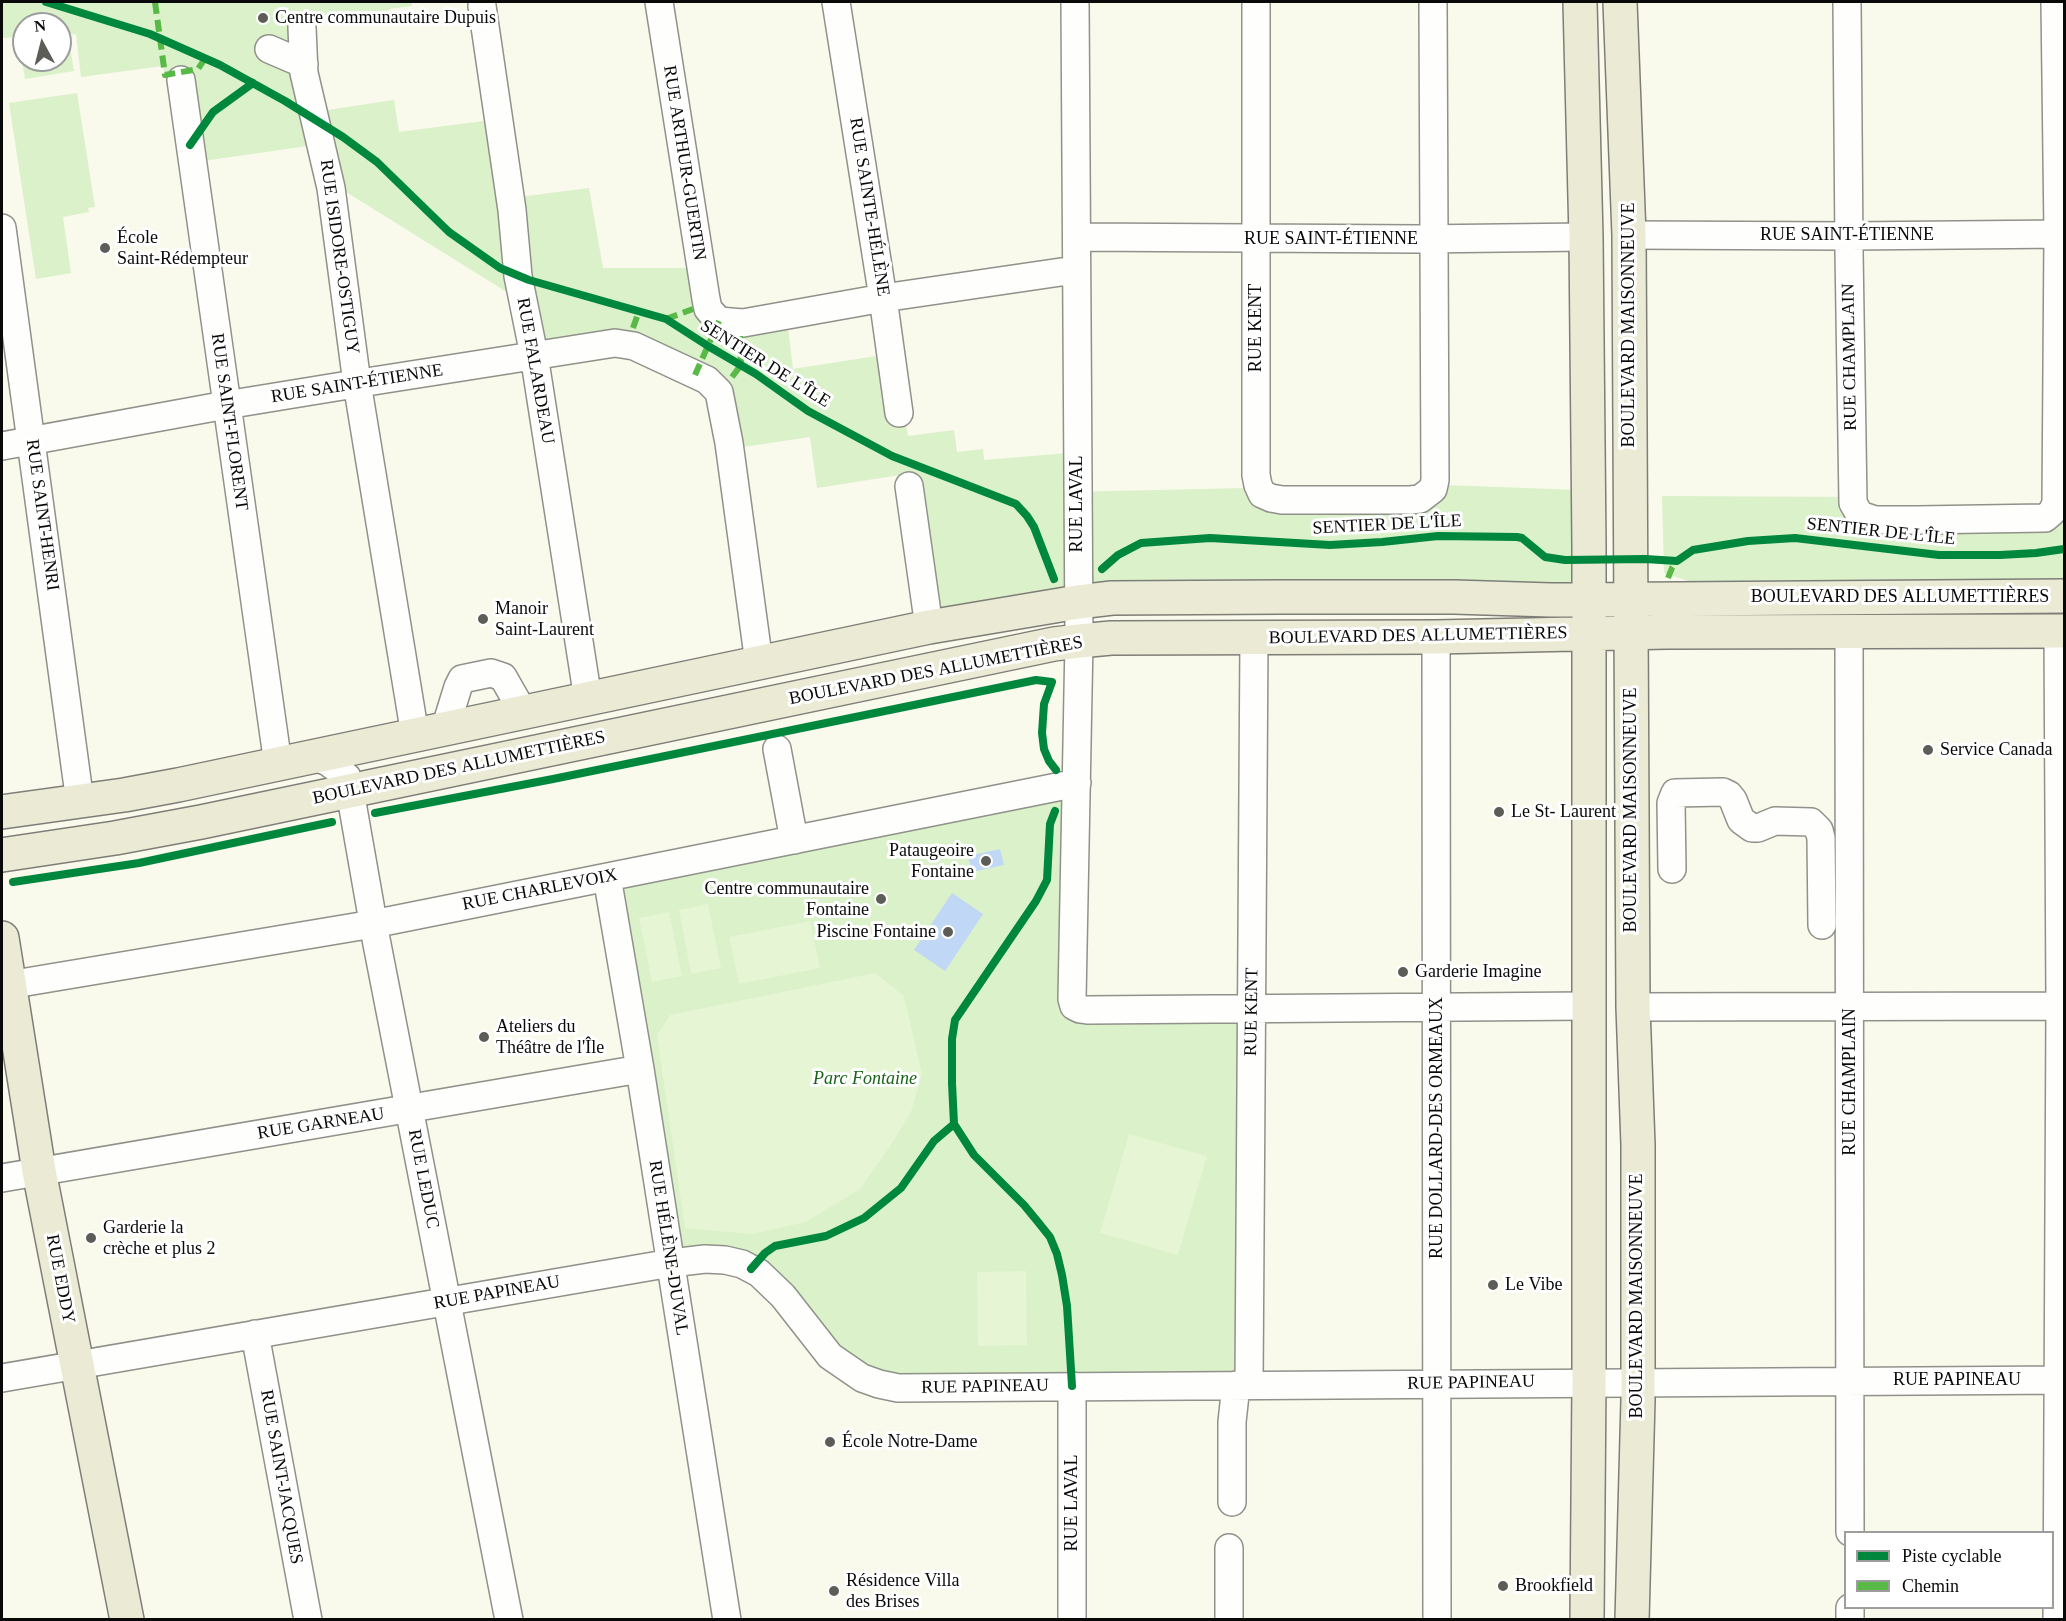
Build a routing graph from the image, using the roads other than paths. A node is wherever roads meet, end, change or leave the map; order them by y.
1 (659, 2) edge
2 (836, 2) edge
3 (1075, 2) edge
4 (1256, 2) edge
5 (1433, 2) edge
6 (1580, 2) edge
7 (1620, 2) edge
8 (1847, 2) edge
9 (2055, 2) edge
10 (482, 6) dead end
11 (302, 28) dead end
12 (269, 50) dead end
13 (304, 64) junction
14 (181, 80) dead end
15 (2, 228) edge
16 (2061, 234) edge
17 (1629, 235) junction
18 (1849, 236) junction
19 (1077, 237) junction
20 (1586, 237) junction
21 (1256, 238) junction
22 (1435, 238) junction
23 (1076, 272) junction
24 (884, 298) junction
25 (534, 355) junction
26 (357, 383) junction
27 (226, 405) junction
28 (899, 413) dead end
29 (32, 441) junction
30 (2, 446) edge
31 (909, 486) dead end
32 (2064, 596) edge
33 (1589, 599) junction
34 (1630, 599) junction
35 (1078, 602) junction
36 (929, 627) junction
37 (1850, 631) junction
38 (2061, 631) edge
39 (1589, 633) junction
40 (1630, 633) junction
41 (1436, 636) junction
42 (1254, 639) junction
43 (1078, 641) junction
44 (759, 663) junction
45 (588, 699) junction
46 (523, 712) junction
47 (430, 732) junction
48 (777, 749) dead end
49 (313, 756) junction
50 (278, 764) junction
51 (1077, 783) junction
52 (350, 791) junction
53 (80, 802) junction
54 (2, 812) edge
55 (794, 840) junction
56 (2, 855) edge
57 (1672, 869) dead end
58 (607, 877) junction
59 (374, 924) junction
60 (1822, 925) dead end
61 (2, 938) edge
62 (6, 986) edge
63 (1588, 1006) junction
64 (1850, 1006) junction
65 (2062, 1006) edge
66 (1633, 1007) junction
67 (1252, 1008) junction
68 (1437, 1008) junction
69 (640, 1069) junction
70 (410, 1109) junction
71 (39, 1171) junction
72 (2, 1178) edge
73 (671, 1263) junction
74 (447, 1302) junction
75 (255, 1334) junction
76 (76, 1365) junction
77 (2, 1378) edge
78 (1850, 1380) junction
79 (2061, 1380) edge
80 (1638, 1381) junction
81 (1589, 1382) junction
82 (1437, 1383) junction
83 (1243, 1385) junction
84 (1072, 1386) junction
85 (1232, 1502) dead end
86 (1850, 1531) edge
87 (1229, 1548) dead end
88 (127, 1620) edge
89 (308, 1620) edge
90 (509, 1620) edge
91 (727, 1620) edge
92 (1072, 1620) edge
93 (1229, 1620) edge
94 (1437, 1620) edge
95 (1587, 1620) edge
96 (1632, 1620) edge
97 (2057, 1620) edge

1 - 24 street, RUE ARTHUR-GUERTIN
2 - 24 street, RUE SAINTE-HÉLÈNE
3 - 19 street, RUE LAVAL
4 - 21 street, RUE KENT
5 - 22 street
6 - 20 main road
7 - 17 main road, BOULEVARD MAISONNEUVE
8 - 18 street, RUE CHAMPLAIN
9 - 16 street
10 - 25 street, RUE FALARDEAU
11 - 13 street, RUE ISIDORE-OSTIGUY
12 - 13 street
13 - 26 street, RUE ISIDORE-OSTIGUY
14 - 27 street, RUE SAINT-FLORENT
15 - 29 street, RUE SAINT-HENRI
16 - 18 street, RUE SAINT-ÉTIENNE
16 - 18 street, RUE CHAMPLAIN
17 - 18 street, RUE SAINT-ÉTIENNE
17 - 34 main road, BOULEVARD MAISONNEUVE
19 - 21 street, RUE SAINT-ÉTIENNE
19 - 23 street, RUE LAVAL
20 - 22 street, RUE SAINT-ÉTIENNE
20 - 33 main road
21 - 22 street, RUE SAINT-ÉTIENNE
21 - 22 street, RUE KENT
23 - 24 street
23 - 35 street, RUE LAVAL
24 - 28 street, RUE SAINTE-HÉLÈNE
25 - 26 street, RUE SAINT-ÉTIENNE
25 - 44 street, RUE SAINT-ÉTIENNE
25 - 45 street, RUE FALARDEAU
26 - 27 street, RUE SAINT-ÉTIENNE
26 - 47 street, RUE ISIDORE-OSTIGUY
27 - 29 street, RUE SAINT-ÉTIENNE
27 - 50 street, RUE SAINT-FLORENT
29 - 30 street, RUE SAINT-ÉTIENNE
29 - 53 street, RUE SAINT-HENRI
31 - 36 street
32 - 34 main road, BOULEVARD DES ALLUMETTIÈRES
33 - 34 main road, BOULEVARD DES ALLUMETTIÈRES
33 - 35 main road, BOULEVARD DES ALLUMETTIÈRES
33 - 39 main road
34 - 40 main road, BOULEVARD MAISONNEUVE
35 - 36 main road, BOULEVARD DES ALLUMETTIÈRES
35 - 43 street, RUE LAVAL
36 - 44 main road, BOULEVARD DES ALLUMETTIÈRES
37 - 38 main road, BOULEVARD DES ALLUMETTIÈRES
37 - 40 main road, BOULEVARD DES ALLUMETTIÈRES
37 - 64 street, RUE CHAMPLAIN
38 - 65 street
39 - 40 main road, BOULEVARD DES ALLUMETTIÈRES
39 - 41 main road, BOULEVARD DES ALLUMETTIÈRES
39 - 63 main road
40 - 66 main road, BOULEVARD MAISONNEUVE
41 - 42 main road, BOULEVARD DES ALLUMETTIÈRES
41 - 68 street, RUE DOLLARD-DES ORMEAUX
42 - 43 main road, BOULEVARD DES ALLUMETTIÈRES
42 - 67 street, RUE KENT
43 - 51 street, RUE LAVAL
43 - 52 main road, BOULEVARD DES ALLUMETTIÈRES
44 - 45 main road, BOULEVARD DES ALLUMETTIÈRES
45 - 46 main road, BOULEVARD DES ALLUMETTIÈRES
46 - 47 main road, BOULEVARD DES ALLUMETTIÈRES
46 - 47 street
47 - 49 main road, BOULEVARD DES ALLUMETTIÈRES
48 - 55 street
49 - 50 main road, BOULEVARD DES ALLUMETTIÈRES
49 - 52 street, RUE LEDUC
50 - 53 main road, BOULEVARD DES ALLUMETTIÈRES
51 - 55 street, RUE CHARLEVOIX
51 - 67 street, RUE LAVAL
52 - 56 main road, BOULEVARD DES ALLUMETTIÈRES
52 - 59 street, RUE LEDUC
53 - 54 main road, BOULEVARD DES ALLUMETTIÈRES
55 - 58 street, RUE CHARLEVOIX
57 - 60 street
58 - 59 street, RUE CHARLEVOIX
58 - 69 street, RUE HÉLÈNE-DUVAL
59 - 62 street, RUE CHARLEVOIX
59 - 70 street, RUE LEDUC
61 - 62 main road, RUE EDDY
62 - 71 main road, RUE EDDY
63 - 68 street
63 - 81 main road
64 - 65 street
64 - 66 street
64 - 78 street, RUE CHAMPLAIN
65 - 79 street
66 - 80 main road, BOULEVARD MAISONNEUVE
67 - 68 street
67 - 83 street, RUE KENT
68 - 82 street, RUE DOLLARD-DES ORMEAUX
69 - 70 street, RUE GARNEAU
69 - 73 street, RUE HÉLÈNE-DUVAL
70 - 71 street, RUE GARNEAU
70 - 74 street, RUE LEDUC
71 - 72 street, RUE GARNEAU
71 - 76 main road, RUE EDDY
73 - 74 street, RUE PAPINEAU
73 - 84 street, RUE PAPINEAU
73 - 91 street, RUE HÉLÈNE-DUVAL
74 - 75 street, RUE PAPINEAU
74 - 90 street, RUE LEDUC
75 - 76 street, RUE PAPINEAU
75 - 89 street, RUE SAINT-JACQUES
76 - 77 street, RUE PAPINEAU
76 - 88 main road, RUE EDDY
78 - 79 street, RUE PAPINEAU
78 - 80 street, RUE PAPINEAU
78 - 86 street, RUE CHAMPLAIN
79 - 97 street
80 - 81 street, RUE PAPINEAU
80 - 96 main road, BOULEVARD MAISONNEUVE
81 - 82 street, RUE PAPINEAU
81 - 95 main road
82 - 83 street, RUE PAPINEAU
82 - 94 street, RUE DOLLARD-DES ORMEAUX
83 - 84 street, RUE PAPINEAU
83 - 85 street, RUE KENT
84 - 92 street, RUE LAVAL
87 - 93 street

